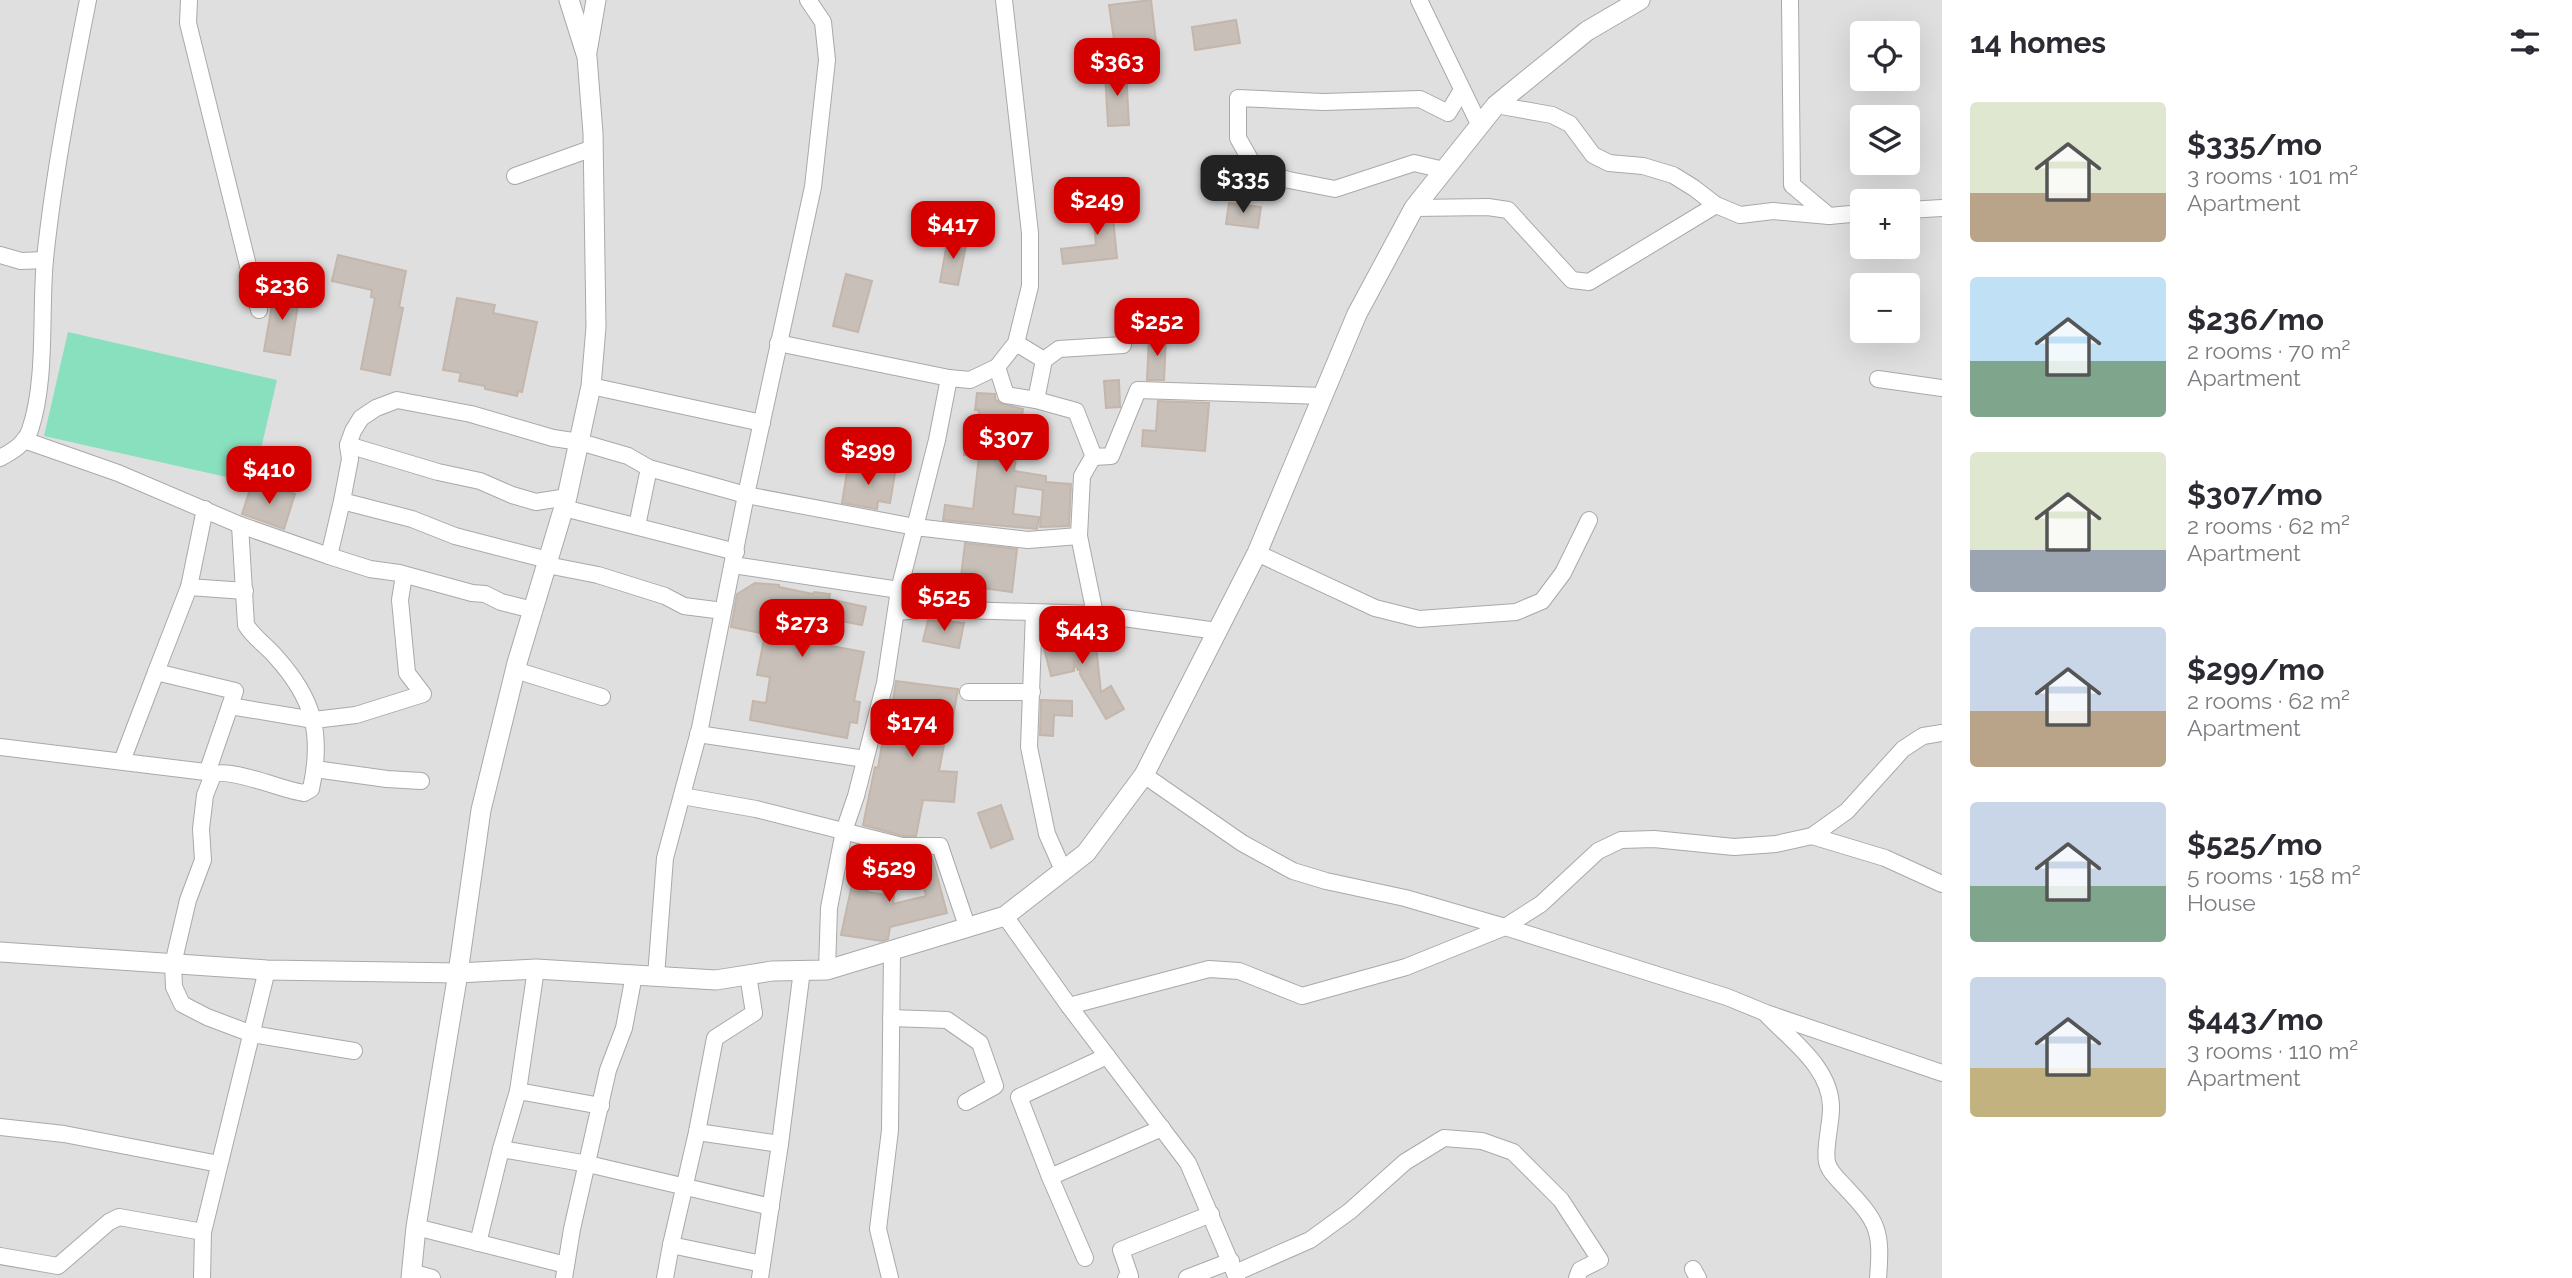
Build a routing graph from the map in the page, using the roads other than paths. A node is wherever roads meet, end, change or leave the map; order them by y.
1 (88, 0) edge
2 (189, 0) edge
3 (569, 0) edge
4 (596, 0) edge
5 (808, 0) edge
6 (1004, 0) edge
7 (1419, 0) edge
8 (1640, 0) edge
9 (1790, 0) edge
10 (587, 57) junction
11 (1462, 90) junction
12 (1496, 105) junction
13 (1480, 126) junction
14 (593, 148) junction
15 (1444, 170) junction
16 (515, 176) dead end
17 (1716, 205) junction
18 (1414, 208) junction
19 (1942, 208) edge
20 (1920, 209) edge
21 (1850, 215) edge
22 (1829, 216) junction
23 (0, 255) edge
24 (45, 260) junction
25 (259, 310) dead end
26 (778, 343) junction
27 (1016, 343) junction
28 (1123, 345) dead end
29 (1044, 360) junction
30 (997, 367) junction
31 (950, 378) junction
32 (1878, 379) dead end
33 (591, 386) junction
34 (1942, 388) edge
35 (1323, 396) junction
36 (1036, 400) junction
37 (762, 423) junction
38 (24, 440) junction
39 (580, 442) junction
40 (348, 445) junction
41 (1093, 457) junction
42 (0, 458) edge
43 (649, 468) junction
44 (746, 495) junction
45 (342, 501) junction
46 (565, 503) junction
47 (205, 509) junction
48 (1589, 520) dead end
49 (240, 525) junction
50 (637, 526) junction
51 (915, 527) junction
52 (1079, 536) junction
53 (1257, 552) junction
54 (329, 556) junction
55 (734, 559) junction
56 (547, 563) junction
57 (404, 575) junction
58 (189, 587) junction
59 (245, 590) junction
60 (899, 590) junction
61 (533, 610) junction
62 (723, 611) junction
63 (897, 612) junction
64 (1034, 612) junction
65 (1095, 614) junction
66 (1217, 631) junction
67 (515, 670) junction
68 (156, 672) junction
69 (968, 692) dead end
70 (1032, 692) junction
71 (603, 697) dead end
72 (230, 706) junction
73 (314, 720) junction
74 (1942, 733) edge
75 (698, 734) junction
76 (0, 747) edge
77 (865, 759) junction
78 (122, 761) junction
79 (315, 769) junction
80 (211, 773) junction
81 (1144, 775) junction
82 (421, 780) dead end
83 (682, 796) junction
84 (844, 831) junction
85 (1812, 836) junction
86 (1063, 870) junction
87 (1942, 884) edge
88 (1005, 916) junction
89 (967, 926) junction
90 (1505, 927) junction
91 (892, 951) junction
92 (0, 953) edge
93 (173, 964) junction
94 (536, 969) junction
95 (267, 970) junction
96 (802, 970) junction
97 (827, 970) junction
98 (458, 973) junction
99 (634, 975) junction
100 (748, 975) junction
101 (656, 976) junction
102 (1069, 1006) junction
103 (1766, 1013) junction
104 (891, 1018) junction
105 (252, 1034) junction
106 (354, 1052) dead end
107 (1107, 1056) junction
108 (1942, 1073) edge
109 (518, 1091) junction
110 (966, 1102) dead end
111 (601, 1106) junction
112 (0, 1127) edge
113 (1162, 1128) junction
114 (697, 1132) junction
115 (780, 1144) junction
116 (501, 1149) junction
117 (219, 1164) junction
118 (588, 1164) junction
119 (1050, 1177) junction
120 (685, 1186) junction
121 (771, 1207) junction
122 (1211, 1214) junction
123 (416, 1227) junction
124 (203, 1232) junction
125 (478, 1243) junction
126 (671, 1245) junction
127 (0, 1256) edge
128 (1085, 1258) dead end
129 (761, 1271) edge
130 (1234, 1271) edge
131 (565, 1272) edge
132 (411, 1275) edge
133 (202, 1278) edge
134 (432, 1278) edge
135 (665, 1278) edge
136 (890, 1278) edge
137 (1126, 1278) edge
138 (1187, 1278) edge
139 (1577, 1278) edge
140 (1878, 1278) edge

1 - 24 street
2 - 25 street
3 - 10 street
4 - 10 street
5 - 26 street
6 - 27 street
7 - 11 street
8 - 12 street
9 - 22 street
10 - 14 street
11 - 13 street
11 - 15 street
12 - 13 street
12 - 17 street
13 - 15 street
14 - 16 street
14 - 33 street
15 - 18 street
17 - 18 street
17 - 22 street
18 - 35 street
19 - 20 street
21 - 22 street
23 - 24 street
24 - 38 street
26 - 31 street
26 - 37 street
27 - 29 street
27 - 30 street
28 - 29 street
29 - 36 street
30 - 31 street
30 - 36 street
31 - 51 street
32 - 34 street
33 - 37 street
33 - 39 street
35 - 41 street
35 - 53 street
36 - 41 street
37 - 44 street
38 - 42 street
38 - 47 street
39 - 40 street
39 - 43 street
39 - 46 street
40 - 45 street
40 - 46 street
41 - 52 street
43 - 44 street
43 - 50 street
44 - 51 street
44 - 55 street
45 - 54 street
45 - 56 street
46 - 50 street
46 - 56 street
47 - 49 street
47 - 58 street
48 - 53 street
49 - 54 street
49 - 59 street
50 - 55 street
51 - 52 street
51 - 60 street
52 - 65 street
53 - 66 street
54 - 57 street
55 - 60 street
55 - 62 street
56 - 61 street
56 - 62 street
57 - 61 street
57 - 73 street
58 - 59 street
58 - 68 street
59 - 73 street
60 - 63 street
61 - 67 street
62 - 75 street
63 - 64 street
63 - 77 street
64 - 65 street
64 - 70 street
65 - 66 street
66 - 81 street
67 - 71 street
67 - 98 street
68 - 72 street
68 - 78 street
69 - 70 street
70 - 86 street
72 - 73 street
72 - 80 street
73 - 79 street
74 - 85 street
75 - 77 street
75 - 83 street
76 - 78 street
77 - 84 street
78 - 80 street
79 - 80 street
79 - 82 street
80 - 93 street
81 - 86 street
81 - 90 street
83 - 84 street
83 - 101 street
84 - 89 street
84 - 97 street
85 - 87 street
85 - 90 street
86 - 88 street
88 - 89 street
88 - 102 street
89 - 91 street
90 - 102 street
90 - 103 street
91 - 97 street
91 - 104 street
92 - 93 street
93 - 95 street
93 - 105 street
94 - 98 street
94 - 99 street
94 - 109 street
95 - 98 street
95 - 105 street
96 - 97 street
96 - 100 street
96 - 115 street
98 - 123 street
99 - 101 street
99 - 111 street
100 - 101 street
100 - 114 street
102 - 107 street
103 - 108 street
103 - 140 street
104 - 110 street
104 - 136 street
105 - 106 street
105 - 117 street
107 - 113 street
107 - 119 street
109 - 111 street
109 - 116 street
111 - 118 street
112 - 117 street
113 - 119 street
113 - 122 street
114 - 115 street
114 - 120 street
115 - 121 street
116 - 118 street
116 - 125 street
117 - 124 street
118 - 120 street
118 - 131 street
119 - 128 street
120 - 121 street
120 - 126 street
121 - 129 street
122 - 130 street
122 - 137 street
123 - 125 street
123 - 132 street
124 - 127 street
124 - 133 street
125 - 131 street
126 - 129 street
126 - 135 street
130 - 138 street
130 - 139 street
132 - 134 street

